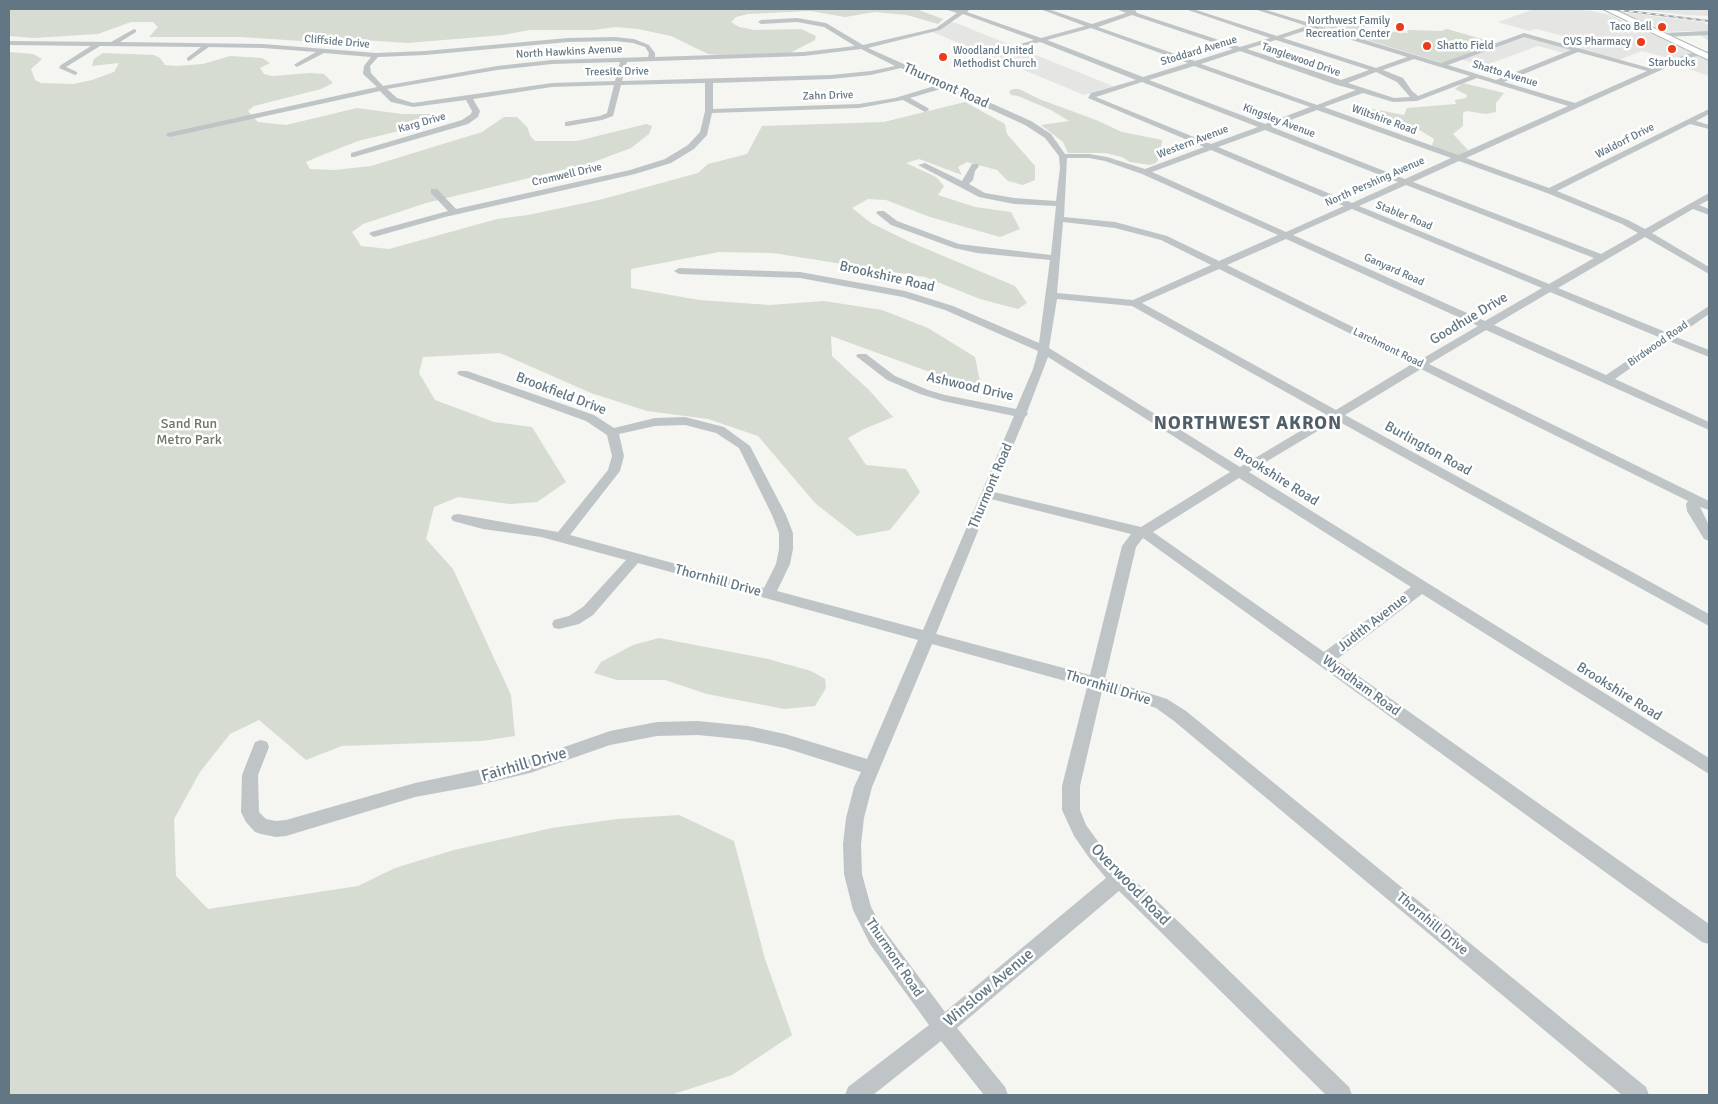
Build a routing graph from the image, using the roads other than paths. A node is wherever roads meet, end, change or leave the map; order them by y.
1 (946, 9) edge
2 (1043, 9) edge
3 (1119, 9) edge
4 (1143, 9) edge
5 (1188, 9) edge
6 (1257, 9) edge
7 (1607, 9) edge
8 (965, 10) edge
9 (1133, 14) junction
10 (760, 22) dead end
11 (1092, 26) junction
12 (1314, 26) junction
13 (134, 31) dead end
14 (1709, 33) edge
15 (1663, 35) junction
16 (1277, 38) junction
17 (1039, 40) junction
18 (9, 43) edge
19 (98, 44) junction
20 (113, 44) junction
21 (208, 45) junction
22 (1018, 46) dead end
23 (862, 48) junction
24 (1240, 50) junction
25 (1578, 50) junction
26 (323, 51) junction
27 (1706, 54) edge
28 (376, 55) junction
29 (1413, 56) junction
30 (189, 59) dead end
31 (651, 59) junction
32 (624, 60) junction
33 (1194, 64) junction
34 (297, 65) dead end
35 (1441, 65) junction
36 (902, 66) junction
37 (1377, 70) junction
38 (1654, 71) junction
39 (75, 73) dead end
40 (1477, 76) junction
41 (1141, 80) junction
42 (709, 81) junction
43 (1497, 82) junction
44 (618, 83) junction
45 (1340, 83) junction
46 (946, 86) junction
47 (381, 88) junction
48 (1361, 91) junction
49 (1091, 96) joint
50 (468, 97) junction
51 (904, 98) junction
52 (1417, 99) junction
53 (1575, 106) junction
54 (1316, 107) junction
55 (925, 110) dead end
56 (709, 111) junction
57 (1709, 111) edge
58 (1689, 121) junction
59 (568, 124) dead end
60 (1263, 127) junction
61 (1709, 127) edge
62 (170, 135) dead end
63 (1211, 147) junction
64 (354, 155) dead end
65 (1063, 156) junction
66 (1457, 158) junction
67 (922, 165) dead end
68 (974, 166) dead end
69 (1145, 172) junction
70 (1404, 182) junction
71 (962, 185) junction
72 (434, 191) dead end
73 (1550, 191) junction
74 (1709, 196) edge
75 (1060, 204) junction
76 (1350, 206) junction
77 (1692, 206) junction
78 (454, 212) junction
79 (1709, 212) edge
80 (881, 213) dead end
81 (1058, 219) junction
82 (1646, 233) junction
83 (374, 234) dead end
84 (1284, 235) junction
85 (1055, 258) junction
86 (1602, 258) junction
87 (1219, 265) junction
88 (679, 271) dead end
89 (1709, 271) edge
90 (1550, 288) junction
91 (1052, 296) junction
92 (1134, 303) junction
93 (1709, 309) edge
94 (1486, 325) junction
95 (1669, 337) junction
96 (1044, 350) junction
97 (1709, 354) edge
98 (862, 356) dead end
99 (1422, 365) junction
100 (463, 373) dead end
101 (1607, 380) junction
102 (1022, 414) junction
103 (1336, 416) junction
104 (1709, 426) edge
105 (612, 432) junction
106 (1240, 472) junction
107 (987, 494) junction
108 (1703, 503) edge
109 (458, 518) dead end
110 (1143, 532) junction
111 (1709, 536) edge
112 (561, 538) junction
113 (634, 559) junction
114 (1422, 586) junction
115 (768, 594) junction
116 (1709, 621) edge
117 (559, 624) dead end
118 (927, 637) junction
119 (1325, 660) junction
120 (1096, 683) junction
121 (261, 747) dead end
122 (1709, 766) edge
123 (872, 768) junction
124 (1119, 879) junction
125 (1709, 935) edge
126 (943, 1027) junction
127 (856, 1095) edge
128 (997, 1095) edge
129 (1341, 1095) edge
130 (1638, 1095) edge

1 - 8 street, Kingsley Avenue
2 - 11 street, Wiltshire Road
3 - 9 street, Tanglewood Drive
4 - 9 street
5 - 16 street
6 - 12 street, Shatto Avenue
7 - 15 main road
8 - 17 street, Kingsley Avenue
8 - 23 street, North Hawkins Avenue
9 - 11 street
9 - 24 street, Tanglewood Drive
10 - 23 street, Thurmont Road
11 - 17 street
11 - 33 street, Wiltshire Road
12 - 16 street, Stoddard Avenue
12 - 29 street, Shatto Avenue
13 - 20 street
14 - 15 street
15 - 27 main road
16 - 24 street, Stoddard Avenue
16 - 37 street
17 - 22 street
17 - 41 street, Kingsley Avenue
18 - 19 street, Cliffside Drive
19 - 20 street, Cliffside Drive
19 - 39 street
20 - 21 street, Cliffside Drive
21 - 26 street, Cliffside Drive
21 - 30 street
23 - 31 street, North Hawkins Avenue
23 - 36 street, Thurmont Road
24 - 33 street, Stoddard Avenue
24 - 45 street, Tanglewood Drive
25 - 35 street
25 - 38 street
25 - 43 street
26 - 28 street, Cliffside Drive
26 - 34 street
27 - 38 street, North Pershing Avenue
28 - 31 street, Cliffside Drive
28 - 47 street, Treesite Drive
29 - 35 street, Shatto Avenue
29 - 37 street
31 - 32 street, North Hawkins Avenue
32 - 44 street
32 - 47 street, North Hawkins Avenue
33 - 41 street, Stoddard Avenue
33 - 54 street, Wiltshire Road
35 - 40 street, Shatto Avenue
36 - 42 street, Treesite Drive
36 - 46 street, Thurmont Road
37 - 45 street
37 - 52 street
38 - 53 street, North Pershing Avenue
40 - 43 street, Shatto Avenue
40 - 52 street, Tanglewood Drive
41 - 49 street, Stoddard Avenue
41 - 60 street, Kingsley Avenue
42 - 44 street, Treesite Drive
42 - 56 street, Cromwell Drive
43 - 53 street, Shatto Avenue
44 - 50 street, Treesite Drive
44 - 59 street
45 - 48 street, Tanglewood Drive
46 - 51 street, Zahn Drive
46 - 65 street, Thurmont Road
47 - 50 street, Treesite Drive
47 - 62 street, North Hawkins Avenue
48 - 52 street, Tanglewood Drive
48 - 54 street, Western Avenue
49 - 63 street, Stabler Road
50 - 64 street, Karg Drive
51 - 55 street
51 - 56 street, Zahn Drive
53 - 66 street, North Pershing Avenue
54 - 60 street, Western Avenue
54 - 66 street, Wiltshire Road
56 - 78 street, Cromwell Drive
57 - 58 street, Waldorf Drive
58 - 61 street
58 - 73 street, Waldorf Drive
60 - 63 street, Western Avenue
60 - 70 street, Kingsley Avenue
63 - 69 street, Western Avenue
63 - 76 street, Stabler Road
65 - 69 street, Ganyard Road
65 - 75 street, Thurmont Road
66 - 70 street, North Pershing Avenue
66 - 73 street, Wiltshire Road
67 - 71 street
68 - 71 street
69 - 84 street, Ganyard Road
70 - 76 street, North Pershing Avenue
70 - 86 street, Kingsley Avenue
71 - 75 street
72 - 78 street
73 - 82 street, Wiltshire Road
74 - 77 street, Goodhue Drive
75 - 81 street, Thurmont Road
76 - 84 street, North Pershing Avenue
76 - 90 street, Stabler Road
77 - 79 street
77 - 82 street, Goodhue Drive
78 - 83 street, Cromwell Drive
80 - 85 street
81 - 85 street, Thurmont Road
81 - 87 street, Larchmont Road
82 - 86 street, Goodhue Drive
82 - 89 street, Wiltshire Road
84 - 87 street, North Pershing Avenue
84 - 94 street, Ganyard Road
85 - 91 street, Thurmont Road
86 - 90 street, Goodhue Drive
87 - 92 street, North Pershing Avenue
87 - 99 street, Larchmont Road
88 - 96 street, Brookshire Road
90 - 94 street, Goodhue Drive
90 - 95 street, Stabler Road
91 - 92 street, North Pershing Avenue
91 - 96 street, Thurmont Road
92 - 103 street, Burlington Road
93 - 95 street, Birdwood Road
94 - 99 street, Goodhue Drive
94 - 101 street, Ganyard Road
95 - 97 street, Stabler Road
95 - 101 street, Birdwood Road
96 - 102 street, Thurmont Road
96 - 106 street, Brookshire Road
98 - 102 street, Ashwood Drive
99 - 103 street, Goodhue Drive
99 - 108 street, Larchmont Road
100 - 105 street, Brookfield Drive
101 - 104 street, Ganyard Road
102 - 107 street, Thurmont Road
103 - 106 street, Goodhue Drive
103 - 116 street, Burlington Road
105 - 112 street, Brookfield Drive
105 - 115 street
106 - 110 street, Goodhue Drive
106 - 114 street, Brookshire Road
107 - 110 street, Wyndham Road
107 - 118 street, Thurmont Road
108 - 111 street
109 - 112 street, Thornhill Drive
110 - 119 street, Wyndham Road
110 - 120 street, Overwood Road
112 - 113 street, Thornhill Drive
113 - 115 street, Thornhill Drive
113 - 117 street
114 - 119 street, Judith Avenue
114 - 122 street, Brookshire Road
115 - 118 street, Thornhill Drive
118 - 120 street, Thornhill Drive
118 - 123 street, Thurmont Road
119 - 125 street, Wyndham Road
120 - 124 street, Overwood Road
120 - 130 street, Thornhill Drive
121 - 123 street, Fairhill Drive
123 - 126 street, Thurmont Road
124 - 126 street, Winslow Avenue
124 - 129 street, Overwood Road
126 - 127 street, Winslow Avenue
126 - 128 street, Thurmont Road

